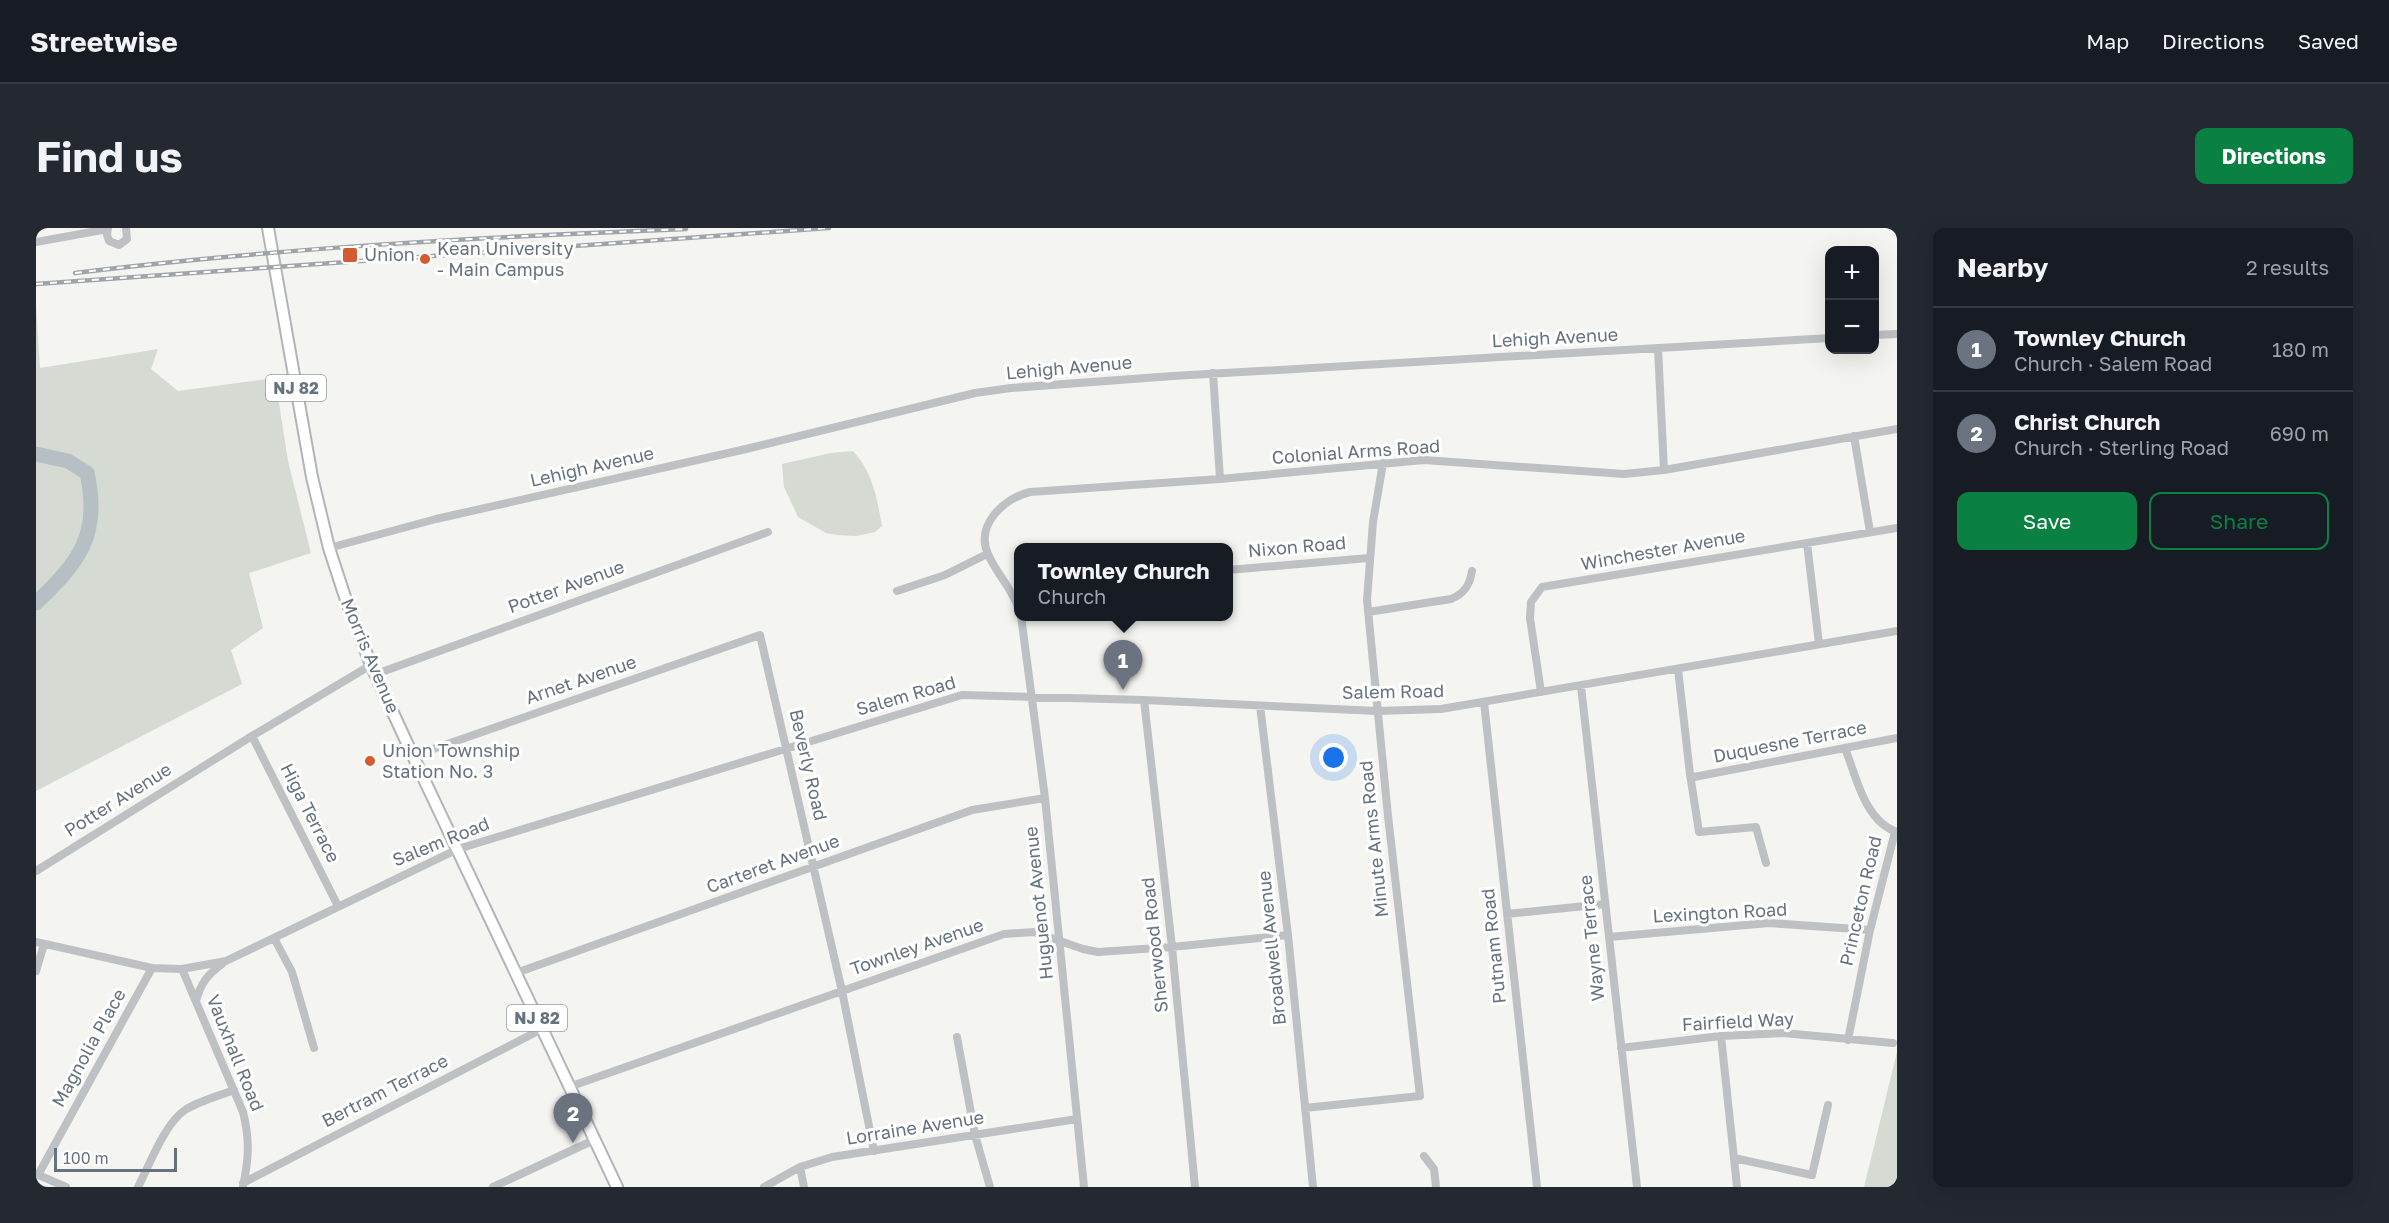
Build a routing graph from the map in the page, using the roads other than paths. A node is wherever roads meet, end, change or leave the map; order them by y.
1 (127, 228) edge
2 (268, 228) edge
3 (108, 230) edge
4 (36, 242) edge
5 (1897, 334) edge
6 (1879, 335) edge
7 (1825, 338) edge
8 (1658, 348) junction
9 (1213, 373) junction
10 (1897, 429) edge
11 (1854, 436) junction
12 (1383, 463) junction
13 (1664, 470) junction
14 (1220, 479) junction
15 (1897, 528) edge
16 (768, 532) dead end
17 (1870, 532) junction
18 (1807, 543) junction
19 (329, 548) junction
20 (987, 554) junction
21 (1369, 558) junction
22 (1233, 570) edge
23 (1472, 571) dead end
24 (1014, 589) edge
25 (897, 591) dead end
26 (1368, 612) junction
27 (1022, 621) edge
28 (1897, 631) edge
29 (760, 634) joint
30 (1820, 644) junction
31 (374, 669) junction
32 (1678, 669) junction
33 (1581, 686) junction
34 (1541, 692) junction
35 (1030, 698) junction
36 (1144, 700) junction
37 (1484, 702) junction
38 (1260, 706) junction
39 (1377, 711) junction
40 (252, 736) junction
41 (1897, 738) edge
42 (787, 748) junction
43 (1845, 748) junction
44 (413, 756) junction
45 (1690, 774) junction
46 (1045, 798) junction
47 (1896, 832) edge
48 (458, 849) junction
49 (1766, 863) dead end
50 (814, 867) junction
51 (36, 871) edge
52 (1605, 904) junction
53 (338, 906) junction
54 (1507, 914) junction
55 (1870, 930) junction
56 (1288, 935) junction
57 (1609, 937) junction
58 (274, 938) junction
59 (1059, 941) junction
60 (40, 943) edge
61 (1172, 947) junction
62 (226, 961) junction
63 (152, 968) junction
64 (182, 969) junction
65 (36, 971) edge
66 (516, 973) junction
67 (842, 991) junction
68 (196, 1002) junction
69 (542, 1029) junction
70 (1720, 1036) junction
71 (957, 1037) dead end
72 (1848, 1040) junction
73 (1893, 1043) dead end
74 (314, 1048) dead end
75 (1621, 1048) junction
76 (569, 1087) junction
77 (234, 1090) junction
78 (1828, 1105) dead end
79 (1305, 1108) junction
80 (1077, 1119) junction
81 (975, 1136) junction
82 (594, 1140) junction
83 (874, 1151) junction
84 (1424, 1156) dead end
85 (1734, 1158) junction
86 (800, 1167) junction
87 (37, 1175) edge
88 (243, 1185) edge
89 (66, 1187) edge
90 (138, 1187) edge
91 (493, 1187) edge
92 (617, 1187) edge
93 (764, 1187) edge
94 (804, 1187) edge
95 (990, 1187) edge
96 (1084, 1187) edge
97 (1195, 1187) edge
98 (1313, 1187) edge
99 (1436, 1187) edge
100 (1537, 1187) edge
101 (1637, 1187) edge
102 (1737, 1187) edge

1 - 3 street
2 - 19 main road, Morris Avenue / NJ 82
3 - 4 street
5 - 6 street
7 - 8 street, Lehigh Avenue
8 - 9 street, Lehigh Avenue
8 - 13 street
9 - 14 street
9 - 19 street, Lehigh Avenue
10 - 11 street, Colonial Arms Road
11 - 13 street, Colonial Arms Road
11 - 17 street
12 - 13 street, Colonial Arms Road
12 - 14 street, Colonial Arms Road
12 - 21 street, Minute Arms Road
14 - 20 street, Colonial Arms Road
15 - 17 street, Winchester Avenue
16 - 31 street, Potter Avenue
17 - 18 street, Winchester Avenue
18 - 30 street
18 - 34 street, Winchester Avenue
19 - 31 main road, Morris Avenue / NJ 82
20 - 24 street
20 - 25 street
21 - 22 street, Nixon Road
21 - 26 street, Minute Arms Road
23 - 26 street
26 - 39 street, Minute Arms Road
27 - 35 street, Huguenot Avenue
28 - 30 street, Salem Road
29 - 42 street, Beverly Road
29 - 44 street, Arnet Avenue
30 - 32 street, Salem Road
31 - 40 street, Potter Avenue
31 - 44 main road, Morris Avenue / NJ 82
32 - 33 street, Salem Road
32 - 45 street
33 - 34 street, Salem Road
33 - 52 street, Wayne Terrace
34 - 37 street, Salem Road
35 - 36 street, Salem Road
35 - 42 street, Salem Road
35 - 46 street, Huguenot Avenue
36 - 38 street, Salem Road
36 - 61 street, Sherwood Road
37 - 39 street, Salem Road
37 - 54 street, Putnam Road
38 - 39 street, Salem Road
38 - 56 street, Broadwell Avenue
39 - 79 street, Minute Arms Road
40 - 51 street, Potter Avenue
40 - 53 street, Higa Terrace
41 - 43 street, Duquesne Terrace
42 - 48 street, Salem Road
42 - 50 street, Beverly Road
43 - 45 street, Duquesne Terrace
43 - 47 street, Princeton Road
44 - 48 main road, Morris Avenue / NJ 82
45 - 49 street
46 - 50 street, Carteret Avenue
46 - 59 street, Huguenot Avenue
47 - 55 street, Princeton Road
48 - 53 street, Salem Road
48 - 66 main road, Morris Avenue / NJ 82
50 - 66 street, Carteret Avenue
50 - 67 street, Beverly Road
52 - 54 street
52 - 57 street, Wayne Terrace
53 - 58 street, Salem Road
54 - 100 street, Putnam Road
55 - 57 street, Lexington Road
55 - 72 street, Princeton Road
56 - 61 street, Townley Avenue
56 - 79 street, Broadwell Avenue
57 - 75 street, Wayne Terrace
58 - 62 street, Salem Road
58 - 74 street
59 - 61 street, Townley Avenue
59 - 67 street, Townley Avenue
59 - 80 street, Huguenot Avenue
60 - 63 street, Salem Road
60 - 65 street
61 - 97 street, Sherwood Road
62 - 64 street, Salem Road
62 - 68 street
63 - 64 street, Salem Road
63 - 87 street, Magnolia Place
64 - 68 street, Vauxhall Road
66 - 69 main road, Morris Avenue / NJ 82
67 - 76 street, Townley Avenue
67 - 83 street, Beverly Road
68 - 77 street, Vauxhall Road
69 - 76 main road, Morris Avenue / NJ 82
69 - 88 street, Bertram Terrace
70 - 72 street, Fairfield Way
70 - 75 street, Fairfield Way
70 - 85 street
71 - 81 street
72 - 73 street, Fairfield Way
75 - 101 street, Wayne Terrace
76 - 82 main road, Morris Avenue / NJ 82
77 - 88 street, Vauxhall Road
77 - 90 street
78 - 85 street
79 - 98 street, Broadwell Avenue
80 - 81 street, Lorraine Avenue
80 - 96 street, Huguenot Avenue
81 - 83 street, Lorraine Avenue
81 - 95 street
82 - 91 street
82 - 92 main road, Morris Avenue / NJ 82
83 - 86 street, Lorraine Avenue
84 - 99 street
85 - 102 street
86 - 93 street, Lorraine Avenue
86 - 94 street
87 - 89 street

